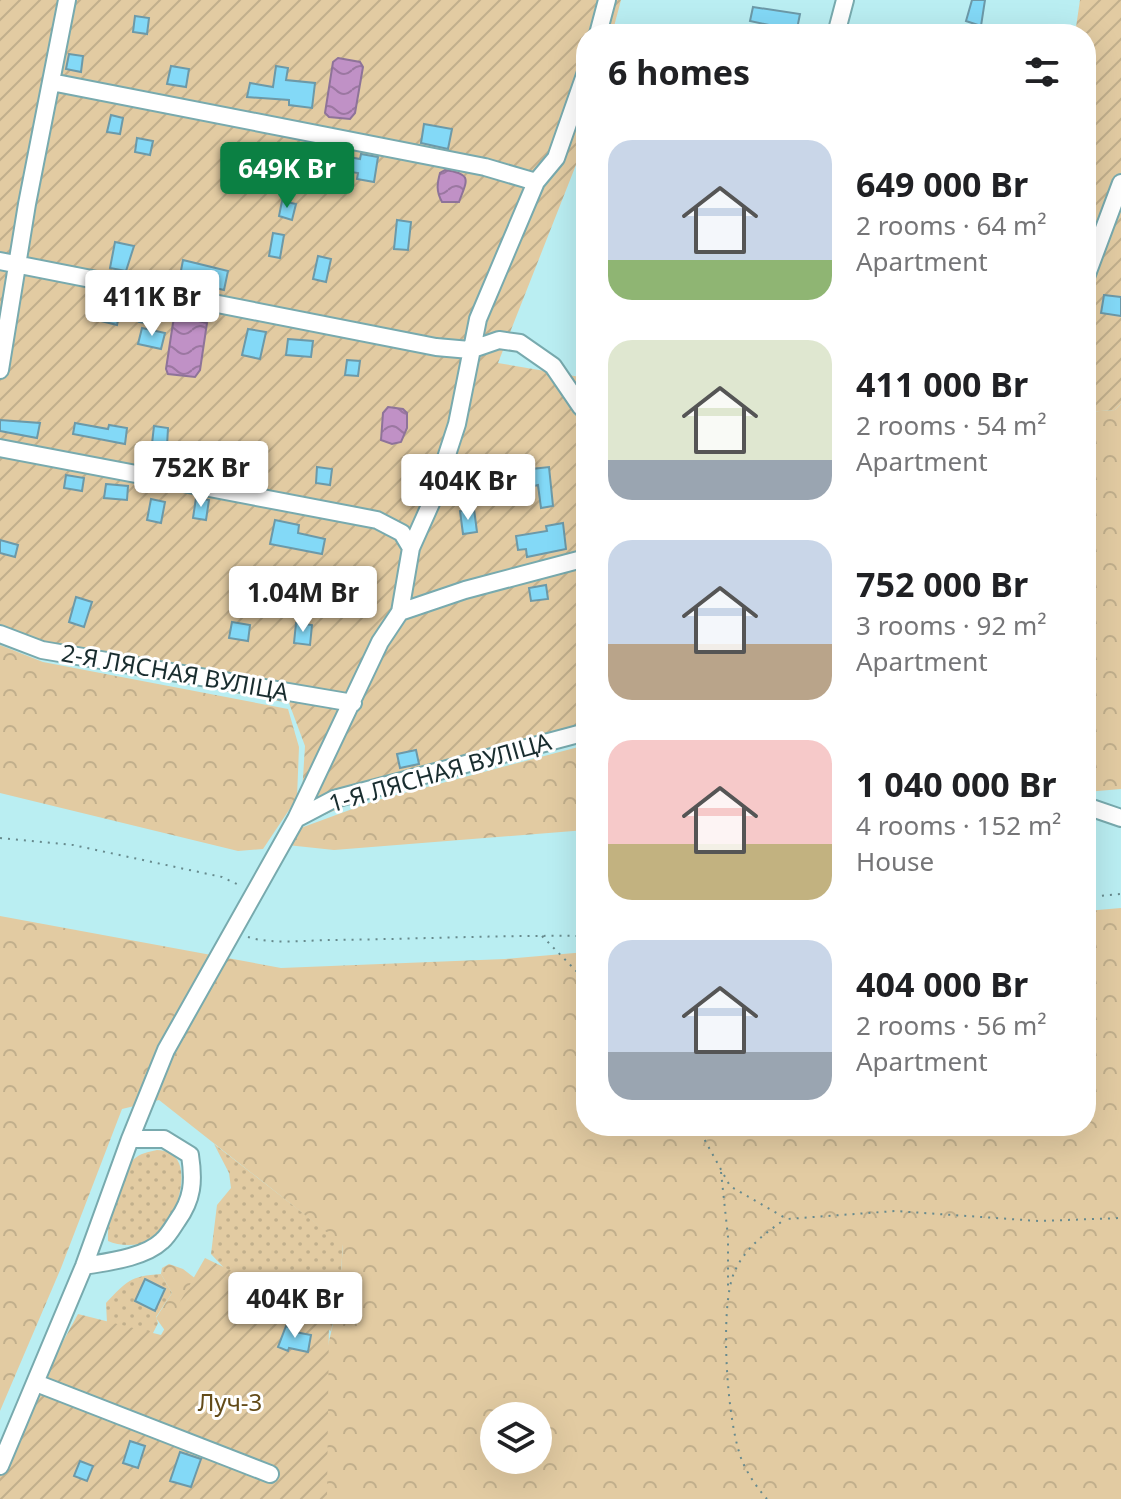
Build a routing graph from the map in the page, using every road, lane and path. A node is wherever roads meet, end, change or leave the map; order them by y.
1 (67, 0) edge
2 (607, 0) edge
3 (853, 0) edge
4 (843, 6) edge
5 (601, 24) edge
6 (51, 82) junction
7 (576, 101) edge
8 (536, 182) junction
9 (1121, 183) edge
10 (1096, 250) edge
11 (0, 261) edge
12 (17, 264) junction
13 (470, 350) junction
14 (0, 370) edge
15 (576, 400) edge
16 (0, 448) edge
17 (411, 548) junction
18 (576, 561) edge
19 (400, 612) junction
20 (0, 634) edge
21 (353, 703) junction
22 (576, 735) edge
23 (318, 770) junction
24 (334, 799) junction
25 (1096, 809) edge
26 (1121, 818) edge
27 (296, 819) junction
28 (0, 838) edge
29 (253, 891) junction
30 (1121, 894) edge
31 (1096, 896) edge
32 (232, 931) junction
33 (541, 935) junction
34 (576, 936) edge
35 (576, 971) edge
36 (703, 1136) edge
37 (130, 1139) junction
38 (721, 1169) junction
39 (1121, 1218) edge
40 (787, 1219) junction
41 (84, 1266) junction
42 (728, 1291) junction
43 (36, 1383) junction
44 (0, 1466) edge
45 (270, 1474) dead end
46 (767, 1499) edge

1 - 6 street
2 - 5 street
3 - 4 street
6 - 8 street
6 - 12 street
7 - 8 street
8 - 13 street
9 - 10 street
11 - 12 street
12 - 13 street
12 - 14 street
13 - 15 street
13 - 17 street
16 - 17 street
17 - 19 street
18 - 19 street
19 - 21 street
20 - 21 street, 2-Я ЛЯСНАЯ ВУЛІЦА
21 - 23 street
22 - 24 street, 1-Я ЛЯСНАЯ ВУЛІЦА
23 - 24 street
23 - 27 street
24 - 27 street, 1-Я ЛЯСНАЯ ВУЛІЦА
25 - 26 street
27 - 29 street
28 - 29 path
29 - 32 street
30 - 31 path
32 - 33 path
32 - 37 street
33 - 34 path
33 - 35 path
36 - 38 path
37 - 41 street
37 - 41 street
38 - 40 path
38 - 42 path
39 - 40 path
40 - 42 path
41 - 43 street
42 - 46 path
43 - 44 street
43 - 45 street

